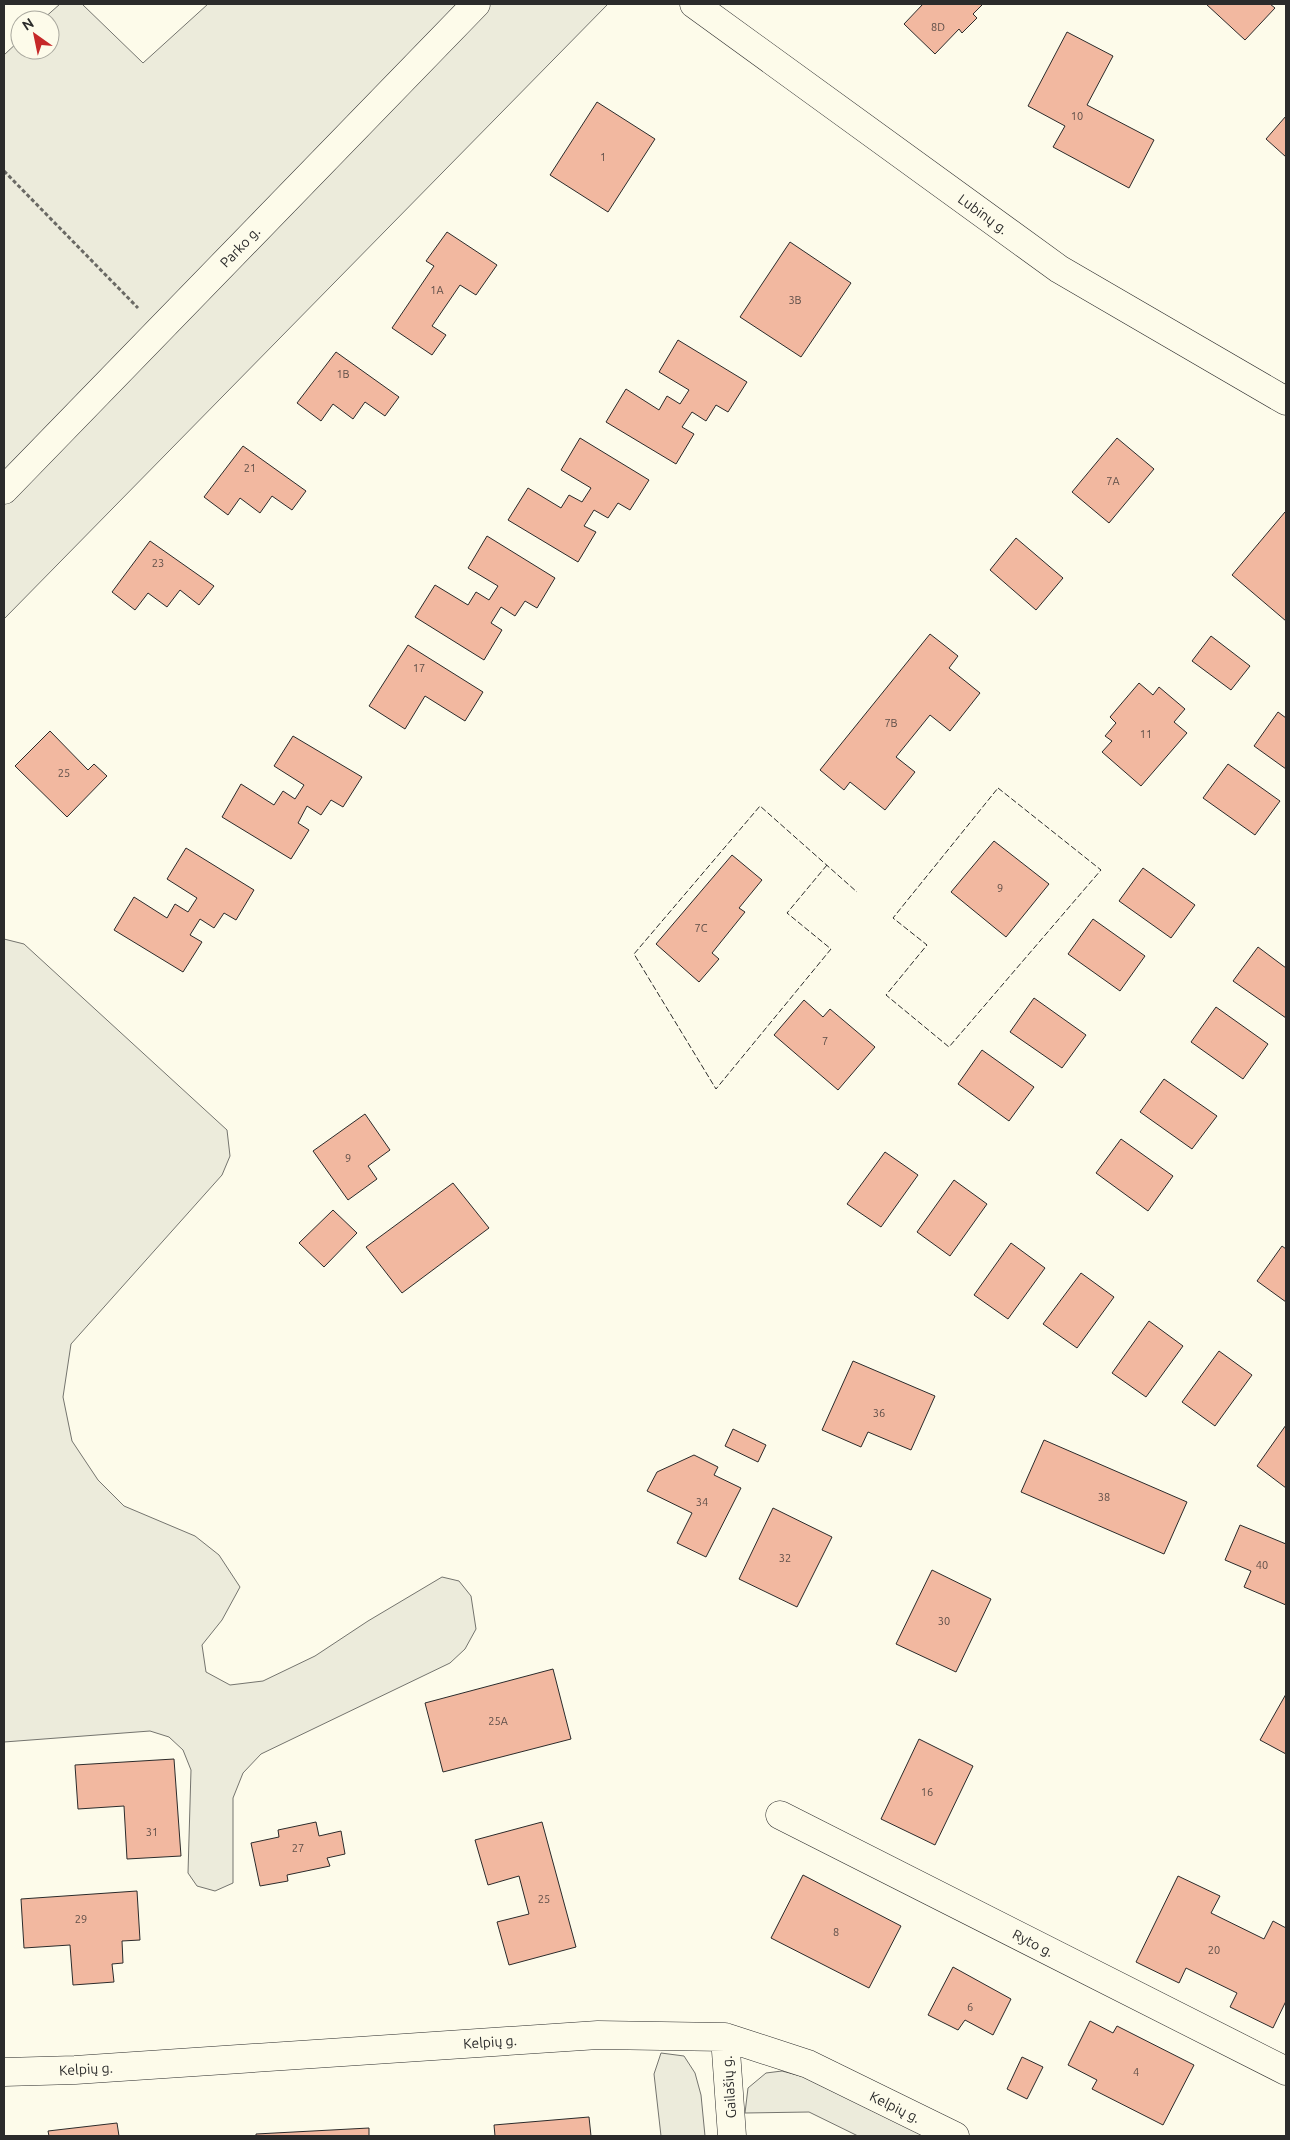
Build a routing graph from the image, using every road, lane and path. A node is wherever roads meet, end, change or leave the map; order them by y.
1 (476, 4) edge
2 (694, 4) edge
3 (4, 171) edge
4 (159, 330) junction
5 (1286, 401) edge
6 (4, 490) edge
7 (780, 1814) dead end
8 (725, 2037) junction
9 (1286, 2071) edge
10 (4, 2072) edge
11 (732, 2136) edge
12 (955, 2136) edge

1 - 4 street, Parko g.
2 - 5 street, Lubinų g.
3 - 4 path
4 - 6 street, Parko g.
7 - 9 street, Ryto g.
8 - 10 street, Kelpių g.
8 - 11 street, Gailašių g.
8 - 12 street, Kelpių g.

